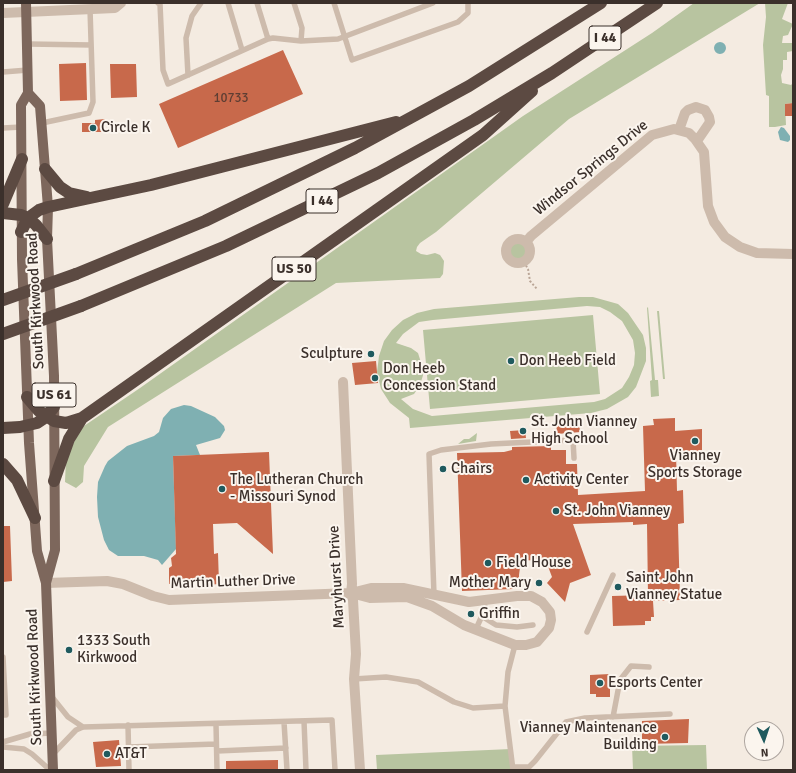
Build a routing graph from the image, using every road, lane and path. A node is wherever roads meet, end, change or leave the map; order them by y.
1 (160, 3) edge
2 (201, 3) edge
3 (228, 3) edge
4 (257, 3) edge
5 (294, 3) edge
6 (334, 3) edge
7 (433, 3) edge
8 (468, 3) edge
9 (601, 3) edge
10 (657, 3) edge
11 (116, 5) edge
12 (26, 8) edge
13 (90, 9) junction
14 (3, 13) edge
15 (346, 36) junction
16 (268, 39) junction
17 (301, 41) junction
18 (28, 44) junction
19 (91, 44) junction
20 (242, 50) junction
21 (28, 70) junction
22 (3, 72) edge
23 (552, 73) junction
24 (188, 75) junction
25 (28, 93) junction
26 (412, 118) junction
27 (42, 123) junction
28 (21, 127) junction
29 (3, 128) edge
30 (679, 130) junction
31 (697, 141) junction
32 (22, 159) junction
33 (45, 169) junction
34 (92, 198) junction
35 (3, 204) edge
36 (48, 207) junction
37 (3, 213) edge
38 (25, 217) junction
39 (21, 232) joint
40 (47, 239) junction
41 (526, 242) junction
42 (793, 254) edge
43 (524, 262) junction
44 (537, 289) dead end
45 (3, 300) edge
46 (3, 334) edge
47 (343, 382) dead end
48 (27, 397) junction
49 (54, 407) joint
50 (82, 418) junction
51 (50, 419) junction
52 (29, 426) junction
53 (3, 428) edge
54 (574, 458) dead end
55 (3, 464) edge
56 (54, 481) junction
57 (35, 518) junction
58 (614, 575) dead end
59 (46, 583) junction
60 (351, 593) junction
61 (434, 595) junction
62 (484, 601) junction
63 (482, 618) junction
64 (533, 625) dead end
65 (476, 629) junction
66 (587, 632) dead end
67 (515, 645) junction
68 (3, 657) edge
69 (649, 666) dead end
70 (354, 679) junction
71 (50, 695) junction
72 (505, 706) junction
73 (670, 714) dead end
74 (3, 715) edge
75 (613, 717) junction
76 (304, 721) junction
77 (284, 722) junction
78 (216, 724) junction
79 (128, 725) junction
80 (83, 727) junction
81 (52, 733) junction
82 (3, 742) edge
83 (216, 744) junction
84 (3, 747) edge
85 (129, 747) junction
86 (286, 748) junction
87 (216, 751) junction
88 (52, 754) junction
89 (513, 769) edge
90 (50, 770) edge
91 (53, 770) edge
92 (130, 770) edge
93 (217, 770) edge
94 (287, 770) edge
95 (306, 770) edge
96 (335, 770) edge
97 (360, 770) edge

1 - 24 lane
2 - 24 lane
3 - 20 lane
4 - 16 lane
5 - 17 lane
6 - 15 lane
7 - 15 lane
8 - 15 lane
9 - 26 highway, I 44
10 - 23 highway, I 44
11 - 13 street
12 - 13 street
12 - 14 street
12 - 18 main road, South Kirkwood Road
13 - 19 lane
15 - 17 lane
16 - 17 lane
16 - 20 lane
18 - 19 lane
18 - 21 main road, South Kirkwood Road
19 - 27 lane
20 - 24 lane
21 - 22 lane
21 - 25 main road, South Kirkwood Road
23 - 46 highway, I 44, bridge
23 - 50 highway, US 50
25 - 27 main road, South Kirkwood Road
25 - 28 main road, South Kirkwood Road
26 - 34 highway
26 - 45 highway, I 44, bridge
27 - 33 main road, South Kirkwood Road
28 - 29 lane
28 - 32 main road, South Kirkwood Road
30 - 31 street
30 - 31 street
30 - 41 street, Windsor Springs Drive
31 - 42 street
32 - 35 highway
32 - 38 main road, South Kirkwood Road
33 - 34 highway
33 - 36 main road, South Kirkwood Road / US 61
34 - 36 highway
36 - 38 highway
36 - 40 main road, South Kirkwood Road / US 61
37 - 38 highway
38 - 39 highway
38 - 40 highway
39 - 48 main road, South Kirkwood Road
40 - 49 main road, South Kirkwood Road / US 61
41 - 43 street
41 - 43 street
43 - 44 path
47 - 60 street, Maryhurst Drive
48 - 51 highway
48 - 52 main road, South Kirkwood Road / US 61
49 - 51 highway
50 - 51 highway, US 50
50 - 56 highway
51 - 52 highway
51 - 56 main road, South Kirkwood Road / US 61
52 - 53 highway
52 - 57 main road, South Kirkwood Road / US 61
54 - 61 lane
55 - 57 highway
56 - 59 main road, South Kirkwood Road / US 61
57 - 59 main road, South Kirkwood Road / US 61
58 - 66 lane
59 - 60 street, Martin Luther Drive
59 - 71 main road, South Kirkwood Road / US 61
60 - 61 street, Martin Luther Drive
60 - 65 street, Martin Luther Drive
60 - 70 street, Maryhurst Drive
61 - 62 street, Martin Luther Drive
62 - 63 lane
62 - 67 street, Martin Luther Drive
63 - 64 lane
63 - 65 lane
65 - 67 street, Martin Luther Drive
67 - 72 lane
68 - 74 lane
69 - 75 lane
70 - 72 lane
70 - 97 street, Maryhurst Drive
71 - 80 lane
71 - 81 main road, South Kirkwood Road / US 61
72 - 89 lane
73 - 75 lane
75 - 89 lane
76 - 77 lane
76 - 95 lane
76 - 96 lane
77 - 78 lane
77 - 86 lane
78 - 79 lane
78 - 83 lane
79 - 80 lane
79 - 85 lane
80 - 88 lane
81 - 82 lane
81 - 88 main road, South Kirkwood Road / US 61
83 - 85 lane
83 - 87 lane
84 - 90 lane
85 - 92 lane
86 - 87 lane
86 - 94 lane
87 - 93 lane
88 - 91 main road, South Kirkwood Road / US 61

